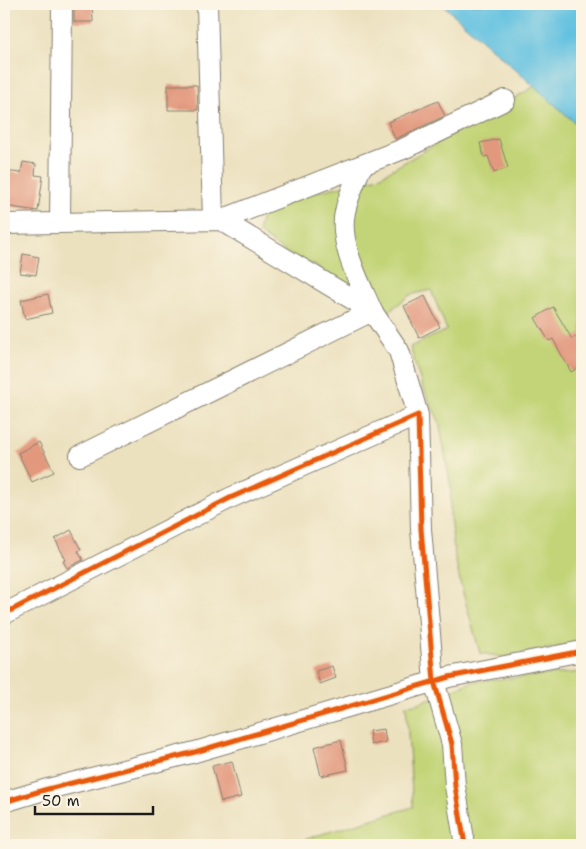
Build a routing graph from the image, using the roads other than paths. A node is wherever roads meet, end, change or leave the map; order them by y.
1 (62, 4) edge
2 (207, 4) edge
3 (505, 100) dead end
4 (362, 165) junction
5 (217, 220) junction
6 (60, 223) junction
7 (4, 224) edge
8 (372, 311) junction
9 (418, 415) junction
10 (80, 456) dead end
11 (4, 614) edge
12 (582, 651) edge
13 (434, 681) junction
14 (4, 802) edge
15 (465, 845) edge

1 - 6 street
2 - 5 street
3 - 4 street
4 - 5 street
4 - 8 street
5 - 6 street
5 - 8 street
6 - 7 street
8 - 9 street
8 - 10 street
9 - 11 street
9 - 13 street
12 - 13 street
13 - 14 street
13 - 15 street

